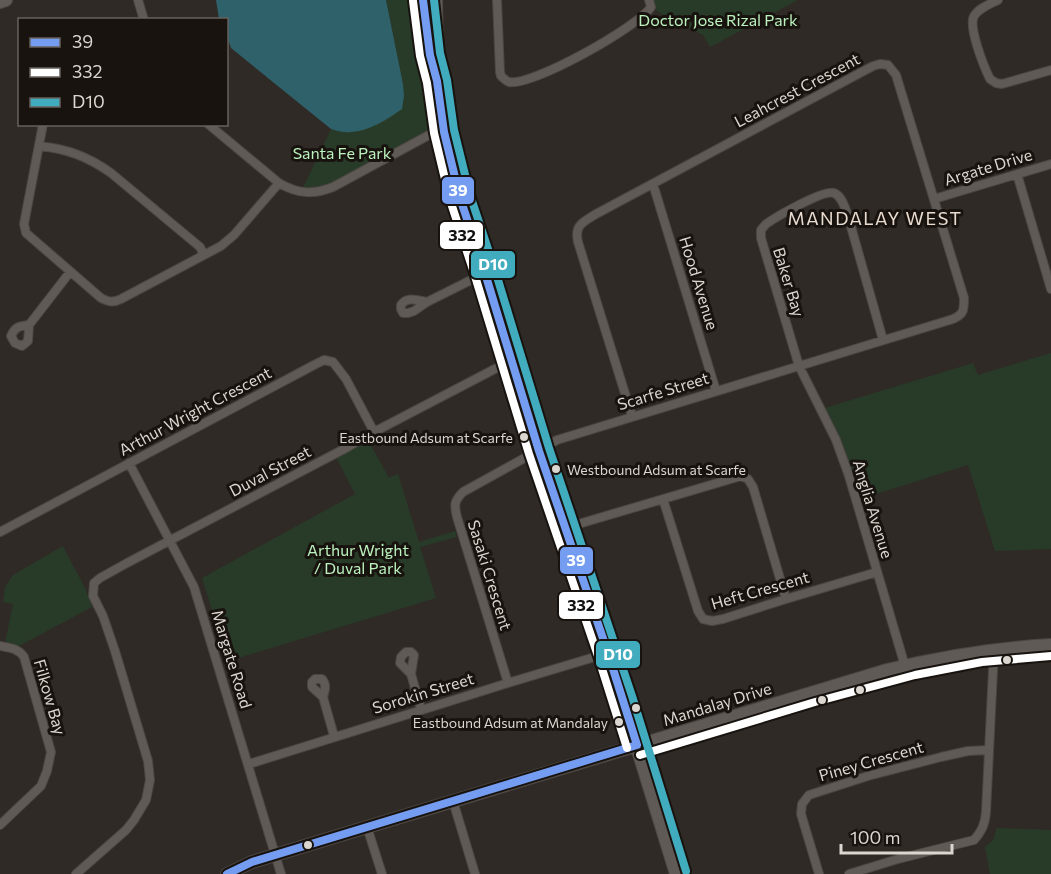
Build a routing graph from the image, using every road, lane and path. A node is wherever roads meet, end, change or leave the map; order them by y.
1 (6, 0) edge
2 (138, 0) edge
3 (423, 0) edge
4 (436, 0) edge
5 (497, 0) edge
6 (649, 0) edge
7 (998, 0) edge
8 (0, 2) edge
9 (143, 18) edge
10 (1051, 70) edge
11 (437, 81) junction
12 (43, 126) edge
13 (210, 126) edge
14 (444, 132) junction
15 (39, 146) junction
16 (1051, 164) edge
17 (1017, 174) junction
18 (279, 183) junction
19 (653, 184) junction
20 (934, 199) junction
21 (204, 255) junction
22 (70, 272) junction
23 (485, 273) junction
24 (1051, 289) edge
25 (427, 302) dead end
26 (29, 325) dead end
27 (883, 340) junction
28 (512, 360) junction
29 (799, 366) junction
30 (716, 391) junction
31 (632, 416) junction
32 (374, 432) junction
33 (539, 451) junction
34 (129, 463) junction
35 (663, 500) junction
36 (565, 528) junction
37 (0, 532) edge
38 (170, 541) junction
39 (877, 572) junction
40 (786, 598) junction
41 (1051, 645) edge
42 (0, 646) edge
43 (994, 650) junction
44 (608, 653) junction
45 (905, 666) junction
46 (411, 674) dead end
47 (508, 683) junction
48 (322, 697) dead end
49 (421, 710) junction
50 (334, 736) junction
51 (637, 745) junction
52 (989, 750) junction
53 (249, 764) junction
54 (453, 801) junction
55 (0, 825) edge
56 (367, 827) junction
57 (275, 855) junction
58 (76, 874) edge
59 (226, 874) edge
60 (281, 874) edge
61 (382, 874) edge
62 (475, 874) edge
63 (676, 874) edge
64 (819, 874) edge
65 (849, 874) edge

1 - 8 street
2 - 9 street
3 - 11 street
4 - 11 street
5 - 6 street
7 - 10 street
11 - 14 street
12 - 15 street
13 - 18 street
14 - 18 street
14 - 23 street
15 - 21 street
15 - 22 street
16 - 17 street, Argate Drive
17 - 20 street, Argate Drive
17 - 24 street
18 - 21 street
19 - 20 street, Leahcrest Crescent
19 - 30 street, Hood Avenue
19 - 31 street, Leahcrest Crescent
20 - 27 street, Leahcrest Crescent
21 - 22 street
22 - 26 street
23 - 25 street
23 - 28 street
27 - 29 street, Leahcrest Crescent
27 - 29 street, Baker Bay
28 - 32 street, Duval Street
28 - 33 street
29 - 30 street, Scarfe Street
29 - 39 street, Anglia Avenue
30 - 31 street, Scarfe Street
31 - 33 street, Scarfe Street
32 - 34 street, Arthur Wright Crescent
32 - 38 street, Duval Street
33 - 36 street
33 - 47 street, Sasaki Crescent
34 - 37 street, Arthur Wright Crescent
34 - 38 street, Margate Road
35 - 36 street
35 - 40 street, Heft Crescent
35 - 40 street
36 - 44 street
38 - 53 street, Margate Road
38 - 58 street
39 - 40 street, Heft Crescent
39 - 45 street, Anglia Avenue
41 - 43 street, Mandalay Drive
42 - 55 street, Filkow Bay
43 - 45 street, Mandalay Drive
43 - 52 street
44 - 47 street, Sorokin Street
44 - 51 street
45 - 51 street, Mandalay Drive
46 - 49 street
47 - 49 street, Sorokin Street
48 - 50 street
49 - 50 street, Sorokin Street
50 - 53 street, Sorokin Street
51 - 54 street, Mandalay Drive
51 - 63 street
52 - 64 street, Piney Crescent
52 - 65 street
53 - 57 street, Margate Road
54 - 56 street, Mandalay Drive
54 - 62 street
56 - 57 street, Mandalay Drive
56 - 61 street
57 - 59 street, Mandalay Drive
57 - 60 street, Margate Road

